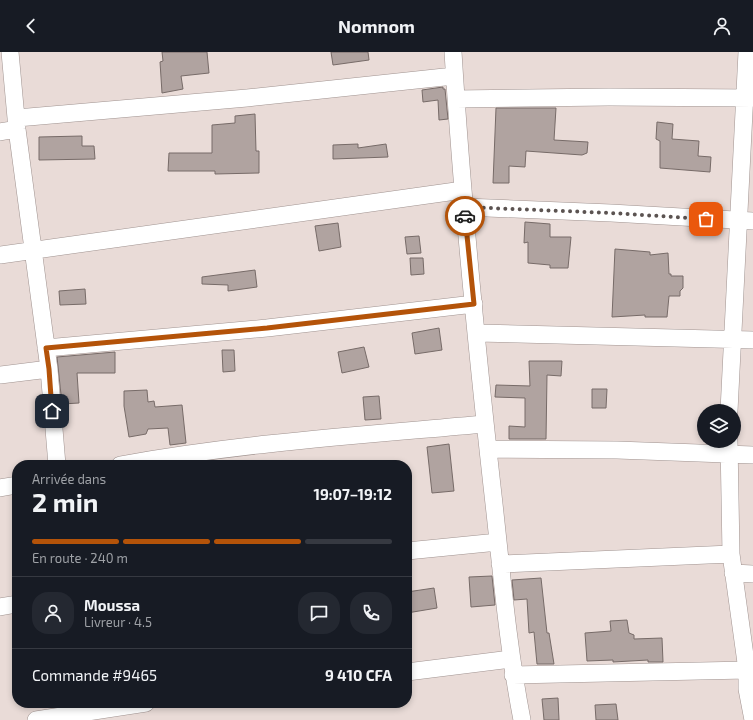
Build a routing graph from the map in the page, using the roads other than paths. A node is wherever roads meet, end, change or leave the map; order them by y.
1 (10, 52) edge
2 (453, 52) edge
3 (747, 52) edge
4 (454, 76) junction
5 (748, 98) edge
6 (456, 99) junction
7 (17, 123) junction
8 (0, 132) edge
9 (463, 190) junction
10 (464, 207) junction
11 (745, 221) edge
12 (33, 250) junction
13 (0, 255) edge
14 (474, 304) junction
15 (476, 333) junction
16 (732, 340) junction
17 (753, 340) edge
18 (46, 348) junction
19 (49, 369) junction
20 (0, 375) edge
21 (729, 404) edge
22 (485, 424) junction
23 (729, 448) edge
24 (488, 449) junction
25 (753, 455) edge
26 (57, 460) edge
27 (146, 460) edge
28 (12, 486) edge
29 (0, 488) edge
30 (498, 542) junction
31 (412, 551) edge
32 (731, 554) junction
33 (500, 564) junction
34 (733, 574) junction
35 (753, 574) edge
36 (12, 605) edge
37 (0, 607) edge
38 (512, 667) junction
39 (746, 670) junction
40 (412, 672) edge
41 (750, 689) edge
42 (112, 708) edge
43 (85, 712) edge
44 (36, 720) edge
45 (522, 720) edge
46 (753, 720) edge

1 - 7 street
2 - 4 street
3 - 5 street
4 - 6 street
4 - 7 street
5 - 6 street
5 - 11 street
6 - 9 street
7 - 8 street
7 - 12 street
9 - 10 street
9 - 12 street
10 - 11 street
10 - 14 street
11 - 16 street
12 - 13 street
12 - 18 street
14 - 15 street
14 - 18 street
15 - 16 street
15 - 22 street
16 - 17 street
16 - 21 street
18 - 19 street
19 - 20 street
19 - 26 street
22 - 24 street
22 - 27 street
23 - 24 street
23 - 25 street
23 - 32 street
24 - 30 street
28 - 29 street
30 - 31 street
30 - 33 street
32 - 33 street
32 - 34 street
33 - 38 street
34 - 35 street
34 - 39 street
36 - 37 street
38 - 39 street
38 - 40 street
38 - 45 street
39 - 41 street
41 - 46 street
42 - 43 street
43 - 44 street

